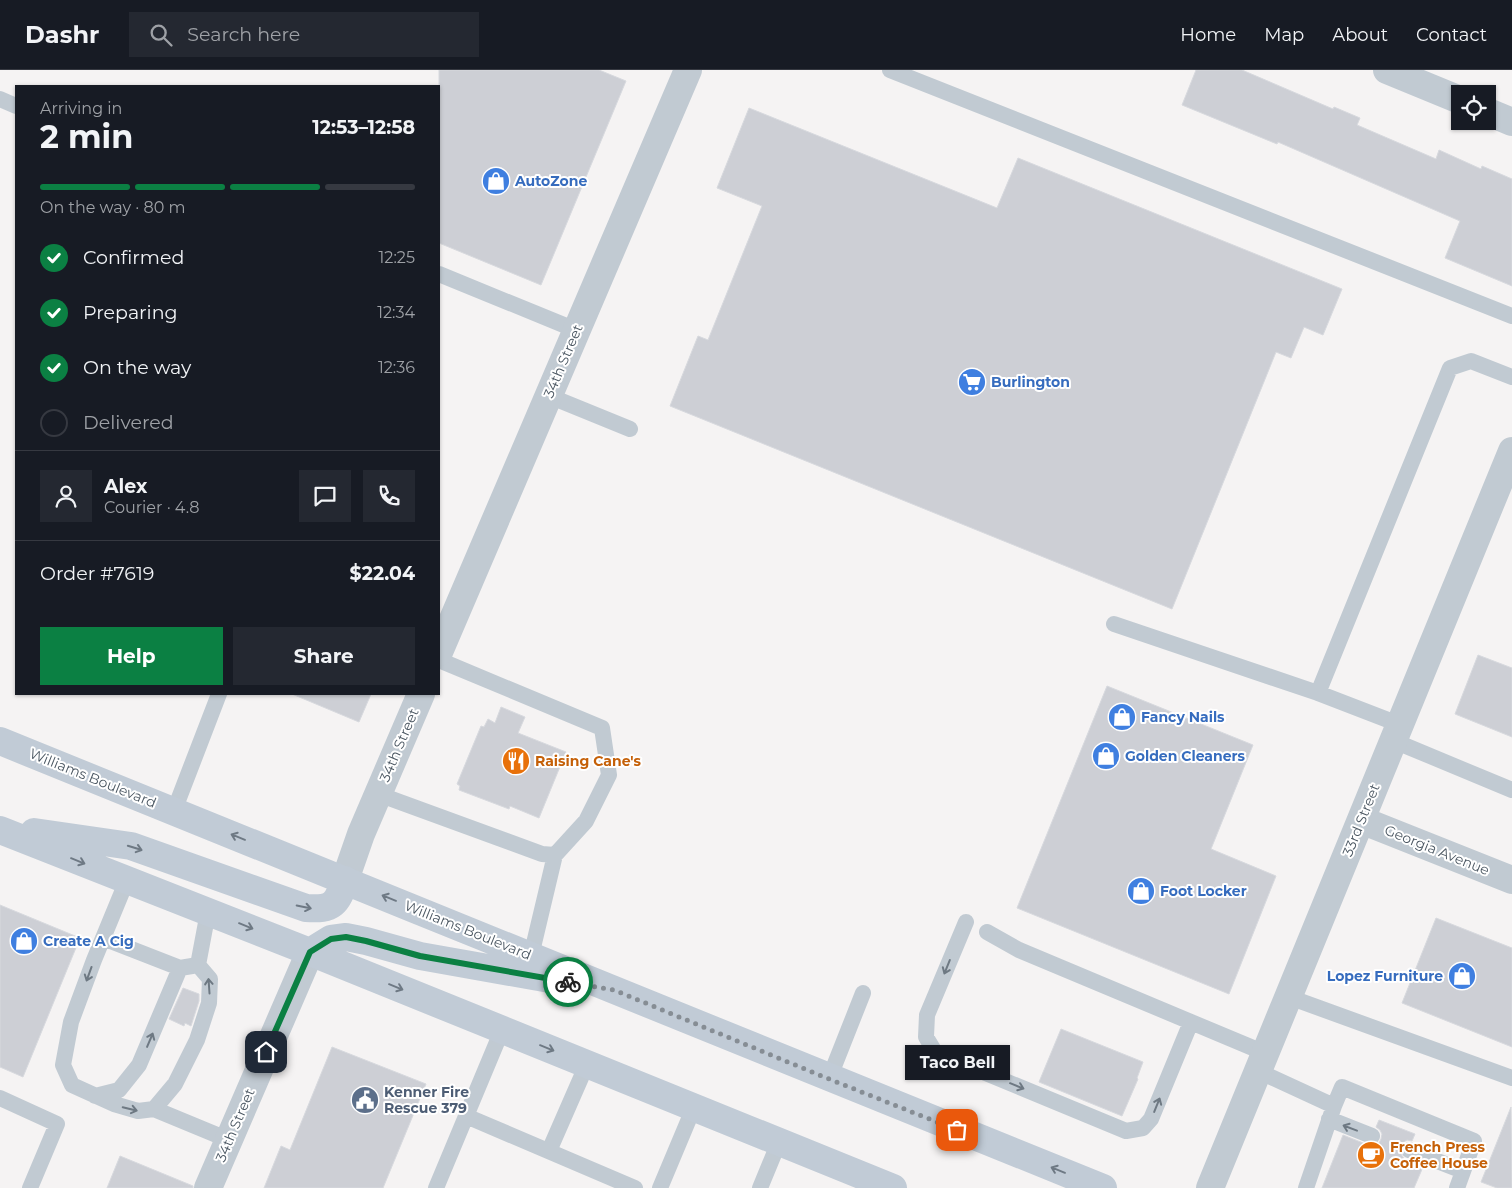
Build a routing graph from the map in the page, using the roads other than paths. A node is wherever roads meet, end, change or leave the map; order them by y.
1 (688, 70) edge
2 (890, 70) edge
3 (1386, 70) edge
4 (1451, 96) edge
5 (0, 100) edge
6 (15, 106) edge
7 (1496, 115) edge
8 (1512, 122) edge
9 (440, 274) edge
10 (1512, 316) edge
11 (576, 330) junction
12 (1512, 377) edge
13 (548, 396) junction
14 (630, 429) dead end
15 (1512, 451) edge
16 (1114, 624) dead end
17 (440, 650) edge
18 (440, 660) edge
19 (1318, 693) junction
20 (219, 695) edge
21 (421, 695) edge
22 (1397, 733) junction
23 (0, 741) edge
24 (1512, 790) edge
25 (378, 794) junction
26 (174, 811) junction
27 (1362, 820) junction
28 (0, 829) edge
29 (555, 855) junction
30 (127, 880) junction
31 (345, 880) junction
32 (1512, 880) edge
33 (208, 912) junction
34 (966, 922) dead end
35 (987, 932) dead end
36 (103, 938) junction
37 (310, 952) junction
38 (531, 956) junction
39 (198, 965) junction
40 (180, 968) junction
41 (614, 990) junction
42 (863, 993) dead end
43 (1289, 997) junction
44 (1191, 1022) junction
45 (502, 1030) junction
46 (1262, 1062) junction
47 (587, 1064) junction
48 (1512, 1078) edge
49 (829, 1079) junction
50 (95, 1096) junction
51 (0, 1098) edge
52 (694, 1108) junction
53 (154, 1109) junction
54 (1331, 1113) junction
55 (466, 1116) junction
56 (1372, 1136) dead end
57 (229, 1140) junction
58 (779, 1142) junction
59 (1409, 1150) dead end
60 (548, 1151) junction
61 (1463, 1171) junction
62 (890, 1187) edge
63 (30, 1188) edge
64 (208, 1188) edge
65 (436, 1188) edge
66 (636, 1188) edge
67 (660, 1188) edge
68 (760, 1188) edge
69 (1103, 1188) edge
70 (1210, 1188) edge
71 (1306, 1188) edge
72 (1457, 1188) edge

1 - 11 street, 34th Street
2 - 10 lane
3 - 4 street
5 - 6 lane
7 - 8 street
9 - 11 lane
11 - 13 street, 34th Street
12 - 19 lane
13 - 14 lane
13 - 17 street, 34th Street
15 - 22 street, 33rd Street
16 - 19 lane
18 - 29 lane
19 - 22 lane
20 - 26 lane
21 - 25 street, 34th Street
22 - 24 lane
22 - 27 street, 33rd Street
23 - 26 main road, Williams Boulevard
25 - 29 lane
25 - 31 street, 34th Street
31 -> 26 main road, Williams Boulevard
27 - 32 street, Georgia Avenue
27 - 43 street, 33rd Street
28 -> 30 main road
28 -> 31 main road
29 - 38 lane
30 - 33 main road
30 - 36 lane
38 -> 31 main road, Williams Boulevard
33 -> 37 main road
33 - 39 lane
34 -> 44 lane
35 - 44 lane
36 - 40 lane
36 -> 50 lane
37 - 41 main road
37 -> 45 main road
37 - 57 street, 34th Street
38 - 41 main road, Williams Boulevard
39 - 40 lane
53 -> 39 lane
50 -> 40 lane
41 - 49 main road, Williams Boulevard
42 - 49 lane
43 - 46 street, 33rd Street
43 - 48 lane
44 - 46 lane
45 -> 47 main road
45 - 55 lane
46 - 54 lane
46 - 70 street, 33rd Street
47 - 52 main road
47 - 60 lane
69 -> 49 main road, Williams Boulevard
50 -> 53 lane
51 - 63 lane
52 - 58 main road
52 - 67 lane
53 - 57 lane
56 -> 54 lane
54 - 61 lane
54 - 71 lane
55 - 60 lane
55 - 65 lane
57 - 64 street, 34th Street
58 - 62 main road
58 - 68 lane
59 - 61 lane
60 - 66 lane
61 - 72 lane

